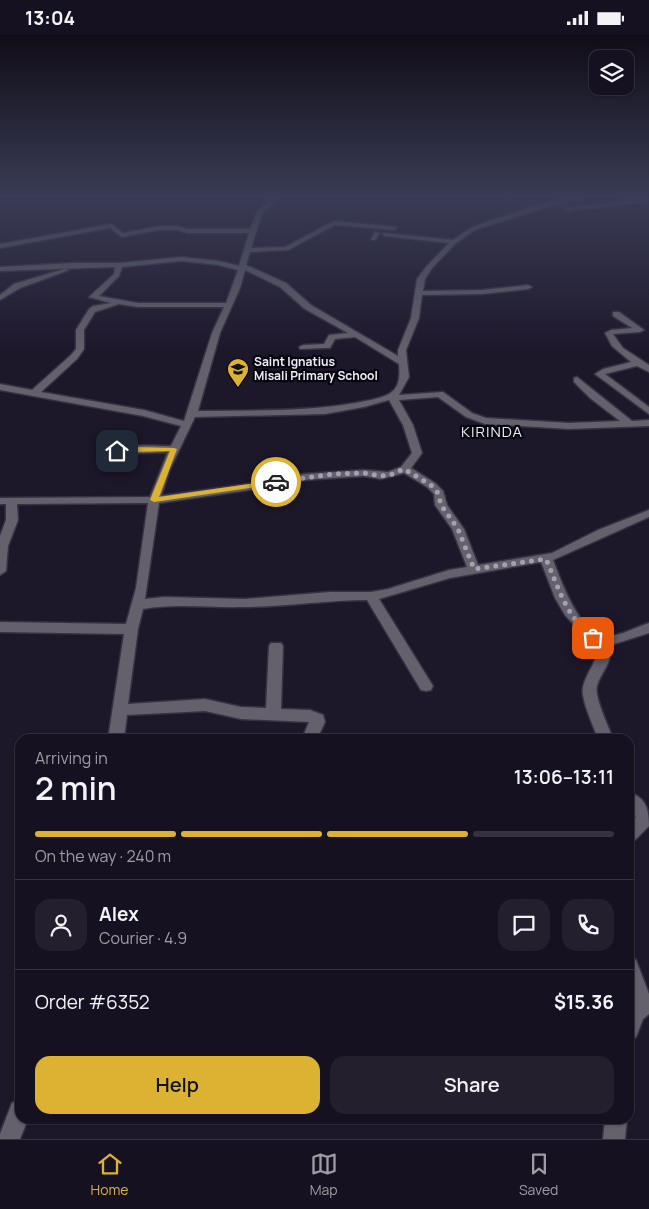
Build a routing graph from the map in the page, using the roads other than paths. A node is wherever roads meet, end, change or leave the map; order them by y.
1 (248, 250) joint
2 (253, 250) edge
3 (447, 250) edge
4 (73, 265) junction
5 (119, 265) junction
6 (242, 268) junction
7 (0, 269) edge
8 (528, 287) dead end
9 (420, 293) junction
10 (0, 298) edge
11 (121, 302) junction
12 (228, 305) junction
13 (616, 314) dead end
14 (356, 334) junction
15 (303, 347) dead end
16 (404, 363) junction
17 (638, 363) junction
18 (649, 369) edge
19 (577, 380) dead end
20 (0, 387) edge
21 (34, 393) junction
22 (393, 397) junction
23 (649, 411) edge
24 (192, 414) junction
25 (649, 423) edge
26 (186, 424) junction
27 (630, 424) junction
28 (174, 449) junction
29 (117, 451) dead end
30 (404, 469) junction
31 (154, 500) junction
32 (6, 501) edge
33 (649, 513) edge
34 (546, 559) junction
35 (474, 569) junction
36 (0, 571) edge
37 (142, 588) junction
38 (371, 596) junction
39 (164, 601) junction
40 (137, 605) junction
41 (0, 627) edge
42 (649, 628) edge
43 (130, 629) junction
44 (601, 642) junction
45 (276, 646) dead end
46 (426, 686) dead end
47 (120, 710) junction
48 (273, 715) junction
49 (117, 734) edge
50 (312, 734) edge
51 (604, 734) edge
52 (634, 803) edge
53 (634, 830) edge
54 (634, 978) edge
55 (646, 1004) edge
56 (634, 1016) edge
57 (15, 1124) edge
58 (616, 1124) edge
59 (9, 1139) edge
60 (614, 1139) edge

1 - 2 street
1 - 6 street
3 - 9 street
4 - 5 street
4 - 7 street
4 - 10 street
5 - 6 street
5 - 11 street
6 - 12 street
6 - 14 street
8 - 9 street
9 - 16 street
11 - 12 street
11 - 21 street
12 - 24 street
13 - 17 street
14 - 15 street
14 - 16 street
16 - 22 street
17 - 18 street
17 - 23 street
19 - 27 street
20 - 21 street
21 - 26 street
22 - 24 street
22 - 27 street
22 - 30 street
24 - 26 street
25 - 27 street
26 - 28 street
28 - 29 street
28 - 31 street
30 - 31 street
30 - 35 street
31 - 32 street
31 - 37 street
32 - 36 street
33 - 34 street
34 - 35 street
34 - 44 street
35 - 38 street
37 - 39 street
37 - 40 street
38 - 39 street
38 - 46 street
39 - 40 street
40 - 43 street
41 - 43 street
42 - 44 street
43 - 47 street
44 - 51 street
45 - 48 street
47 - 48 street
47 - 49 street
48 - 50 street
52 - 53 street
54 - 55 street
55 - 56 street
57 - 59 street
58 - 60 street

